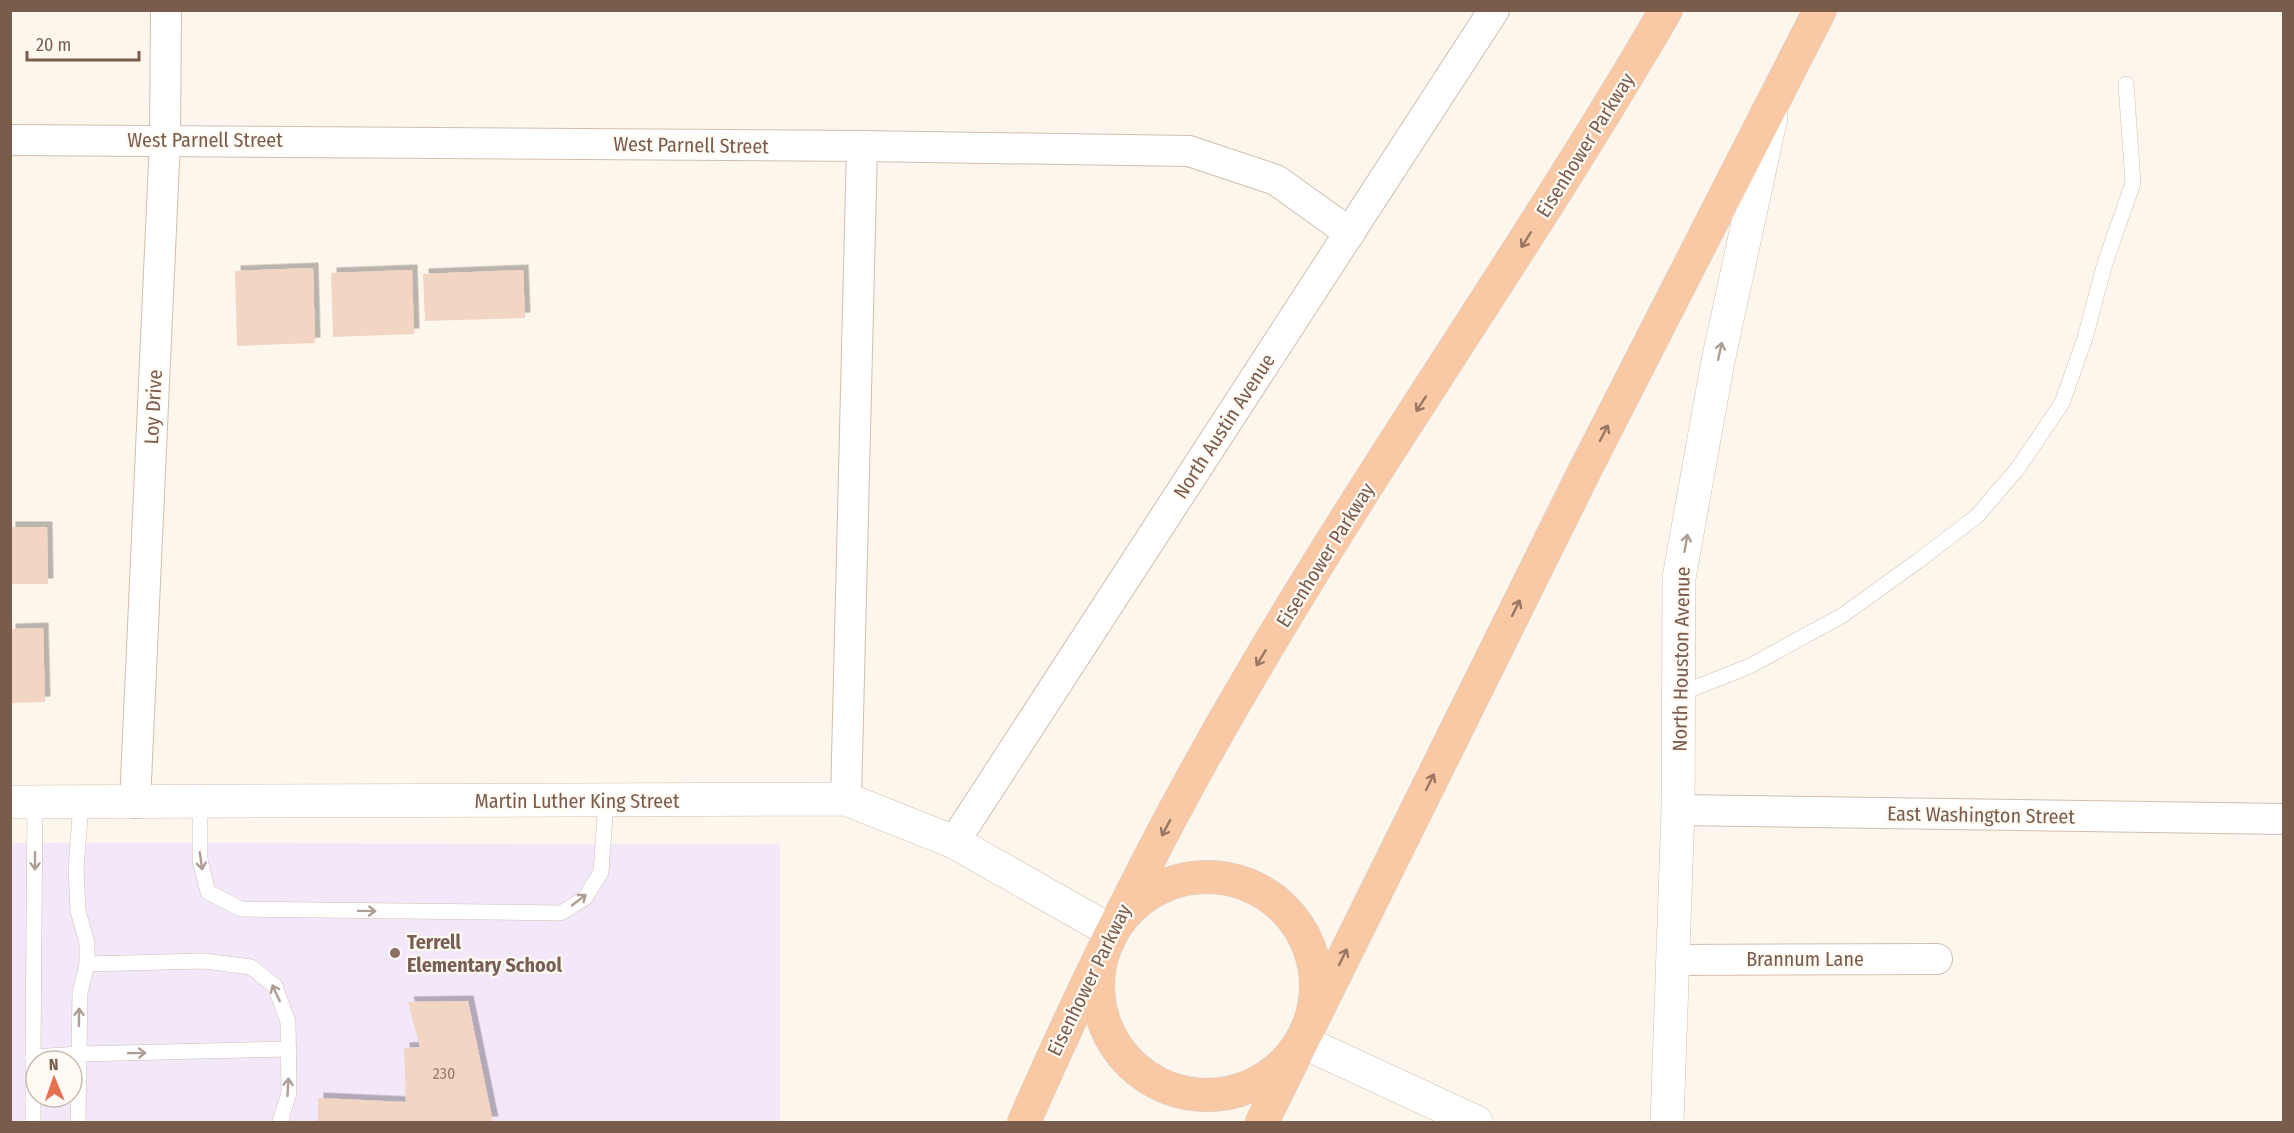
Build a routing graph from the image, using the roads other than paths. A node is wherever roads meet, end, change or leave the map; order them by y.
1 (166, 10) edge
2 (1494, 10) edge
3 (1666, 10) edge
4 (1820, 10) edge
5 (2126, 84) dead end
6 (1776, 97) junction
7 (10, 140) edge
8 (165, 140) junction
9 (862, 146) junction
10 (1350, 233) junction
11 (1679, 693) junction
12 (846, 799) junction
13 (606, 801) junction
14 (23, 802) edge
15 (81, 803) junction
16 (135, 803) junction
17 (200, 803) junction
18 (1678, 810) junction
19 (2283, 819) edge
20 (954, 842) junction
21 (1111, 931) junction
22 (1937, 959) dead end
23 (1674, 960) junction
24 (87, 964) junction
25 (1301, 1041) junction
26 (33, 1049) edge
27 (79, 1049) edge
28 (289, 1049) junction
29 (84, 1054) edge
30 (280, 1122) edge
31 (1024, 1122) edge
32 (1262, 1122) edge
33 (1476, 1122) edge
34 (1667, 1122) edge

1 - 8 street, Loy Drive
2 - 10 street, North Austin Avenue
3 -> 21 highway, Eisenhower Parkway
4 - 6 highway
5 - 11 lane
11 -> 6 street, North Houston Avenue
25 -> 6 highway
7 - 8 street, West Parnell Street
8 - 9 street, West Parnell Street
8 - 16 street, Loy Drive
9 - 10 street, West Parnell Street
9 - 12 street
10 - 20 street, North Austin Avenue
11 - 18 street, North Houston Avenue
12 - 13 street, Martin Luther King Street
12 - 20 street, Martin Luther King Street
13 - 17 street, Martin Luther King Street
17 -> 13 lane
14 - 15 street, Martin Luther King Street
14 -> 26 lane
15 - 16 street, Martin Luther King Street
15 - 24 lane
16 - 17 street, Martin Luther King Street
18 - 19 street, East Washington Street
18 - 23 street, North Houston Avenue
20 - 21 street, Martin Luther King Street
21 - 25 highway
21 - 25 highway
21 - 31 highway, Eisenhower Parkway
22 - 23 street, Brannum Lane
23 - 34 street, North Houston Avenue
27 -> 24 lane
28 -> 24 lane
25 - 32 highway
25 - 33 street
29 -> 28 lane
30 -> 28 lane

